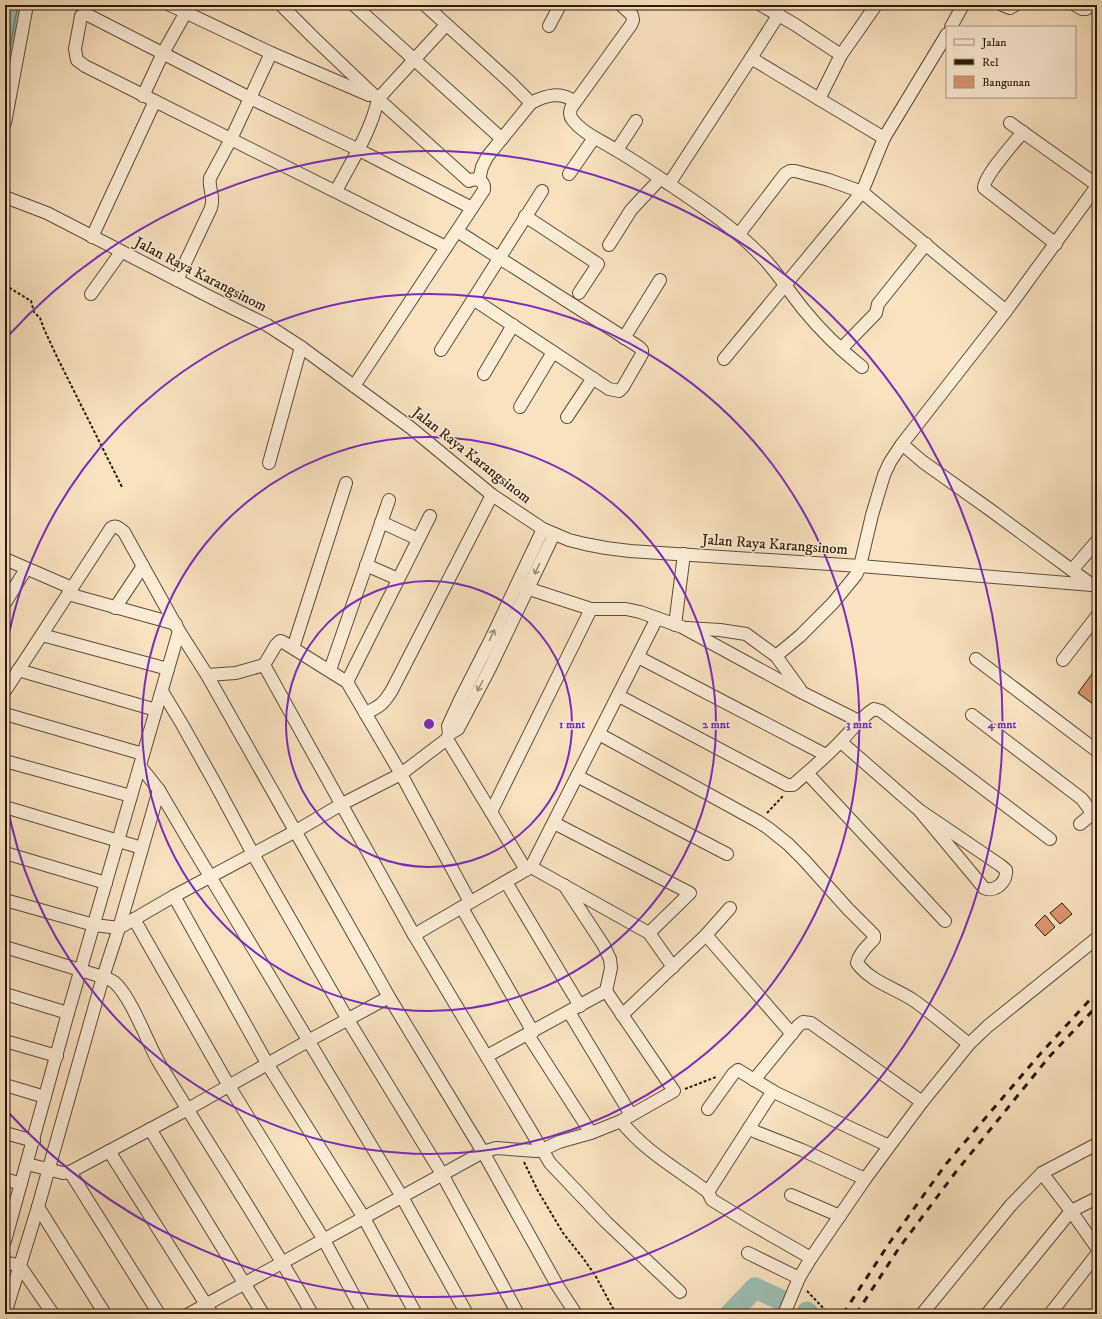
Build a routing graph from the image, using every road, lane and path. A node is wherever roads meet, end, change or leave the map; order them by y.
1 (27, 5) edge
2 (170, 5) edge
3 (281, 5) edge
4 (354, 5) edge
5 (425, 5) edge
6 (560, 5) edge
7 (621, 5) edge
8 (761, 5) edge
9 (876, 5) edge
10 (963, 5) edge
11 (1002, 5) edge
12 (1015, 5) edge
13 (1075, 5) edge
14 (1090, 5) edge
15 (188, 9) edge
16 (779, 14) junction
17 (446, 25) junction
18 (549, 26) dead end
19 (952, 26) edge
20 (946, 36) edge
21 (163, 53) junction
22 (271, 53) junction
23 (841, 55) junction
24 (751, 58) junction
25 (414, 60) junction
26 (143, 96) junction
27 (250, 98) junction
28 (378, 99) junction
29 (818, 99) junction
30 (155, 101) junction
31 (575, 102) junction
32 (531, 104) junction
33 (636, 121) dead end
34 (5, 123) edge
35 (1010, 123) dead end
36 (1022, 132) junction
37 (594, 138) junction
38 (884, 138) junction
39 (231, 139) junction
40 (502, 139) junction
41 (357, 150) junction
42 (617, 150) junction
43 (569, 174) dead end
44 (474, 180) junction
45 (664, 181) junction
46 (1097, 186) edge
47 (336, 191) junction
48 (542, 191) dead end
49 (862, 192) junction
50 (5, 197) edge
51 (456, 199) junction
52 (472, 208) junction
53 (525, 216) junction
54 (457, 231) junction
55 (739, 234) junction
56 (92, 238) junction
57 (926, 244) junction
58 (1056, 244) junction
59 (609, 245) dead end
60 (446, 247) junction
61 (121, 252) junction
62 (499, 258) junction
63 (177, 280) junction
64 (660, 280) dead end
65 (5, 285) edge
66 (786, 285) junction
67 (579, 293) dead end
68 (92, 294) dead end
69 (473, 299) junction
70 (1006, 311) junction
71 (514, 325) junction
72 (624, 338) junction
73 (301, 347) junction
74 (841, 349) junction
75 (441, 350) dead end
76 (553, 352) junction
77 (724, 359) dead end
78 (862, 367) dead end
79 (484, 374) dead end
80 (592, 378) junction
81 (354, 386) junction
82 (520, 407) dead end
83 (567, 417) dead end
84 (902, 444) junction
85 (269, 463) dead end
86 (346, 483) dead end
87 (122, 487) dead end
88 (492, 495) junction
89 (389, 500) dead end
90 (430, 516) dead end
91 (381, 522) junction
92 (549, 531) junction
93 (418, 539) junction
94 (1097, 541) edge
95 (684, 554) junction
96 (5, 559) edge
97 (366, 565) junction
98 (143, 566) junction
99 (860, 566) junction
100 (26, 569) junction
101 (1072, 570) junction
102 (398, 579) junction
103 (522, 587) junction
104 (1094, 587) edge
105 (70, 591) junction
106 (5, 603) edge
107 (115, 608) junction
108 (591, 609) junction
109 (1097, 616) edge
110 (657, 618) junction
111 (678, 626) junction
112 (178, 628) junction
113 (42, 635) junction
114 (293, 648) junction
115 (776, 656) junction
116 (638, 657) junction
117 (976, 659) dead end
118 (1063, 660) dead end
119 (264, 665) junction
120 (168, 669) junction
121 (18, 670) junction
122 (330, 670) junction
123 (207, 675) junction
124 (347, 682) junction
125 (5, 691) edge
126 (162, 691) junction
127 (803, 693) junction
128 (619, 696) junction
129 (156, 710) junction
130 (365, 713) junction
131 (5, 714) edge
132 (972, 715) dead end
133 (859, 721) junction
134 (599, 734) junction
135 (448, 736) junction
136 (841, 742) junction
137 (1097, 751) edge
138 (143, 754) junction
139 (826, 755) junction
140 (5, 761) edge
141 (140, 766) junction
142 (808, 773) junction
143 (401, 774) junction
144 (577, 776) junction
145 (793, 785) junction
146 (160, 790) junction
147 (131, 796) junction
148 (342, 804) junction
149 (5, 807) edge
150 (920, 810) junction
151 (490, 812) junction
152 (1095, 812) edge
153 (759, 822) junction
154 (554, 823) junction
155 (1080, 824) dead end
156 (296, 831) junction
157 (960, 836) junction
158 (1050, 839) dead end
159 (118, 842) junction
160 (950, 846) junction
161 (142, 848) junction
162 (5, 853) edge
163 (253, 854) junction
164 (727, 854) dead end
165 (528, 869) junction
166 (210, 876) junction
167 (506, 882) junction
168 (106, 883) junction
169 (564, 886) junction
170 (174, 896) junction
171 (5, 900) edge
172 (466, 905) junction
173 (730, 908) dead end
174 (134, 919) junction
175 (945, 921) dead end
176 (94, 925) junction
177 (119, 928) junction
178 (649, 933) junction
179 (414, 935) junction
180 (706, 935) junction
181 (1097, 938) edge
182 (5, 947) edge
183 (673, 967) junction
184 (81, 970) junction
185 (103, 977) junction
186 (606, 991) junction
187 (5, 994) edge
188 (389, 997) junction
189 (574, 1009) junction
190 (68, 1013) junction
191 (622, 1015) junction
192 (348, 1020) junction
193 (530, 1033) junction
194 (792, 1034) junction
195 (5, 1041) edge
196 (308, 1041) junction
197 (969, 1044) junction
198 (57, 1056) junction
199 (487, 1056) junction
200 (268, 1064) junction
201 (733, 1074) junction
202 (754, 1080) junction
203 (5, 1085) edge
204 (229, 1086) junction
205 (674, 1091) junction
206 (773, 1091) junction
207 (45, 1097) junction
208 (922, 1102) junction
209 (188, 1109) junction
210 (708, 1109) dead end
211 (626, 1118) junction
212 (749, 1128) junction
213 (150, 1129) junction
214 (591, 1132) junction
215 (5, 1133) edge
216 (34, 1141) junction
217 (1097, 1144) edge
218 (889, 1146) junction
219 (522, 1150) junction
220 (542, 1150) junction
221 (109, 1151) junction
222 (483, 1152) junction
223 (27, 1164) junction
224 (48, 1171) junction
225 (70, 1172) junction
226 (1042, 1173) junction
227 (442, 1174) junction
228 (5, 1179) edge
229 (865, 1179) junction
230 (21, 1184) junction
231 (708, 1192) junction
232 (791, 1195) dead end
233 (402, 1197) junction
234 (1097, 1198) edge
235 (38, 1207) junction
236 (1071, 1211) junction
237 (840, 1216) junction
238 (364, 1218) junction
239 (7, 1226) edge
240 (324, 1240) junction
241 (5, 1241) edge
242 (1097, 1248) edge
243 (748, 1253) dead end
244 (1097, 1254) edge
245 (811, 1258) junction
246 (5, 1262) edge
247 (283, 1262) junction
248 (20, 1266) junction
249 (799, 1278) junction
250 (245, 1283) junction
251 (680, 1292) dead end
252 (209, 1309) edge
253 (5, 1314) edge
254 (53, 1314) edge
255 (105, 1314) edge
256 (159, 1314) edge
257 (189, 1314) edge
258 (263, 1314) edge
259 (312, 1314) edge
260 (364, 1314) edge
261 (416, 1314) edge
262 (466, 1314) edge
263 (518, 1314) edge
264 (576, 1314) edge
265 (616, 1314) edge
266 (784, 1314) edge
267 (829, 1314) edge
268 (922, 1314) edge
269 (987, 1314) edge
270 (1050, 1314) edge

1 - 34 street
2 - 15 street
3 - 28 street
4 - 25 street
5 - 17 street
6 - 18 street
7 - 31 street
8 - 16 street
9 - 23 street
10 - 19 street
11 - 12 street
13 - 14 street
15 - 21 street
15 - 22 street
16 - 23 street
16 - 24 street
17 - 25 street
17 - 32 street
20 - 38 street
21 - 26 street
21 - 26 street
21 - 27 street
22 - 27 street
22 - 28 street
23 - 29 street
24 - 29 street
24 - 45 street
25 - 28 street
25 - 40 street
26 - 30 street
27 - 39 street
27 - 41 street
28 - 41 street
28 - 44 street
29 - 38 street
30 - 39 street
30 - 56 street
31 - 32 street
31 - 37 street
32 - 40 street
33 - 42 street
35 - 36 street
36 - 46 street
36 - 58 street
37 - 42 street
37 - 43 street
38 - 49 street
39 - 47 street
39 - 63 street
40 - 44 street
41 - 47 street
41 - 51 street
42 - 45 street
44 - 51 street
44 - 52 street
45 - 55 street
45 - 59 street
46 - 58 street
47 - 60 street
48 - 53 street
49 - 55 street
49 - 57 street
49 - 66 street
50 - 56 street, Jalan Raya Karangsinom
51 - 52 street
52 - 54 street
53 - 62 street
53 - 67 street
54 - 60 street
54 - 62 street
55 - 66 street
56 - 61 street, Jalan Raya Karangsinom
57 - 70 street
57 - 74 street
58 - 70 street
60 - 81 street
61 - 63 street, Jalan Raya Karangsinom
61 - 68 street
62 - 69 street
62 - 72 street
63 - 73 street, Jalan Raya Karangsinom
64 - 72 street
65 - 87 path
66 - 74 street
66 - 77 street
69 - 71 street
69 - 75 street
70 - 84 street
71 - 76 street
71 - 79 street
72 - 80 street
73 - 81 street, Jalan Raya Karangsinom
73 - 85 street
74 - 78 street
76 - 80 street
76 - 82 street
80 - 83 street
81 - 88 street, Jalan Raya Karangsinom
84 - 99 street
84 - 101 street
86 - 114 street
88 - 92 street, Jalan Raya Karangsinom
88 - 130 street
89 - 91 street
90 - 93 street
91 - 93 street
91 - 97 street
92 - 95 street, Jalan Raya Karangsinom
92 - 103 street
93 - 102 street
94 - 101 street
95 - 99 street, Jalan Raya Karangsinom
95 - 111 street
96 - 100 street
97 - 102 street
97 - 122 street
98 - 105 street
98 - 107 street
98 - 112 street
99 - 104 street, Jalan Raya Karangsinom
99 - 115 street
100 - 105 street
100 - 106 street
101 - 104 street
102 - 124 street
103 - 108 street
103 - 135 street
105 - 107 street
105 - 113 street
107 - 112 street
108 - 110 street
108 - 151 street
109 - 118 street
110 - 111 street
110 - 116 street
111 - 115 street
111 - 127 street
112 - 120 street
112 - 123 street
113 - 120 street
113 - 121 street
114 - 119 street
114 - 122 street
115 - 127 street
116 - 128 street
116 - 139 street
117 - 137 street
119 - 123 street
119 - 148 street
120 - 126 street
121 - 125 street
121 - 129 street
122 - 124 street
123 - 156 street
124 - 130 street
126 - 129 street
126 - 163 street
127 - 133 street
128 - 134 street
128 - 145 street
129 - 138 street
130 - 143 street
131 - 138 street
132 - 152 street
133 - 136 street
133 - 158 street
134 - 144 street
134 - 153 street
135 - 143 street
135 - 151 street
136 - 139 street
136 - 150 street
138 - 141 street
139 - 142 street
140 - 147 street
141 - 146 street
141 - 147 street
142 - 145 street
142 - 175 street
143 - 148 street
143 - 172 street
144 - 154 street
144 - 164 street
145 - 153 path
146 - 161 street
146 - 166 street
147 - 159 street
148 - 156 street
148 - 179 street
149 - 159 street
150 - 157 street
150 - 160 street
151 - 165 street
152 - 155 street
153 - 197 street
154 - 165 street
154 - 178 street
156 - 163 street
156 - 188 street
157 - 160 street
157 - 160 street
159 - 161 street
159 - 168 street
161 - 177 street
162 - 168 street
163 - 166 street
163 - 192 street
165 - 167 street
165 - 169 street
166 - 170 street
166 - 196 street
167 - 172 street
167 - 189 street
168 - 176 street
169 - 178 street
169 - 186 street
170 - 174 street
170 - 200 street
171 - 176 street
172 - 179 street
172 - 193 street
173 - 180 street
174 - 177 street
174 - 204 street
176 - 177 street
176 - 184 street
177 - 185 street
178 - 183 street
179 - 199 street
180 - 183 street
180 - 194 street
181 - 197 street
182 - 184 street
183 - 191 street
184 - 185 street
184 - 190 street
185 - 209 street
185 - 224 street
186 - 189 street
186 - 191 street
187 - 190 street
188 - 192 street
188 - 222 street
189 - 193 street
189 - 211 street
190 - 198 street
191 - 205 street
192 - 196 street
192 - 227 street
193 - 199 street
193 - 214 street
194 - 202 street
194 - 208 street
195 - 198 street
196 - 200 street
196 - 233 street
197 - 208 street
198 - 207 street
199 - 220 street
200 - 204 street
200 - 238 street
201 - 202 street
201 - 205 path
201 - 210 street
202 - 206 street
203 - 207 street
204 - 209 street
204 - 240 street
205 - 211 street
206 - 212 street
206 - 218 street
207 - 216 street
208 - 218 street
209 - 213 street
209 - 247 street
211 - 214 street
211 - 231 street
212 - 229 street
212 - 231 street
213 - 221 street
213 - 250 street
214 - 220 street
215 - 216 street
216 - 223 street
217 - 226 street
218 - 229 street
219 - 220 street
219 - 222 street
219 - 265 path
220 - 251 street
221 - 225 street
221 - 252 street
222 - 227 street
222 - 264 street
223 - 224 street
223 - 230 street
224 - 225 street
224 - 235 street
225 - 256 street
226 - 236 street
226 - 268 street
227 - 233 street
227 - 263 street
228 - 230 street
229 - 237 street
230 - 239 street
231 - 245 street
232 - 237 street
233 - 238 street
233 - 262 street
234 - 236 street
235 - 248 street
235 - 255 street
236 - 242 street
236 - 269 street
237 - 245 street
238 - 240 street
238 - 261 street
239 - 241 street
240 - 247 street
240 - 260 street
243 - 249 street
244 - 270 street
245 - 249 street
246 - 248 street
247 - 250 street
247 - 259 street
248 - 253 street
248 - 254 street
249 - 266 street
249 - 267 path
250 - 252 street
250 - 258 street
252 - 257 street

